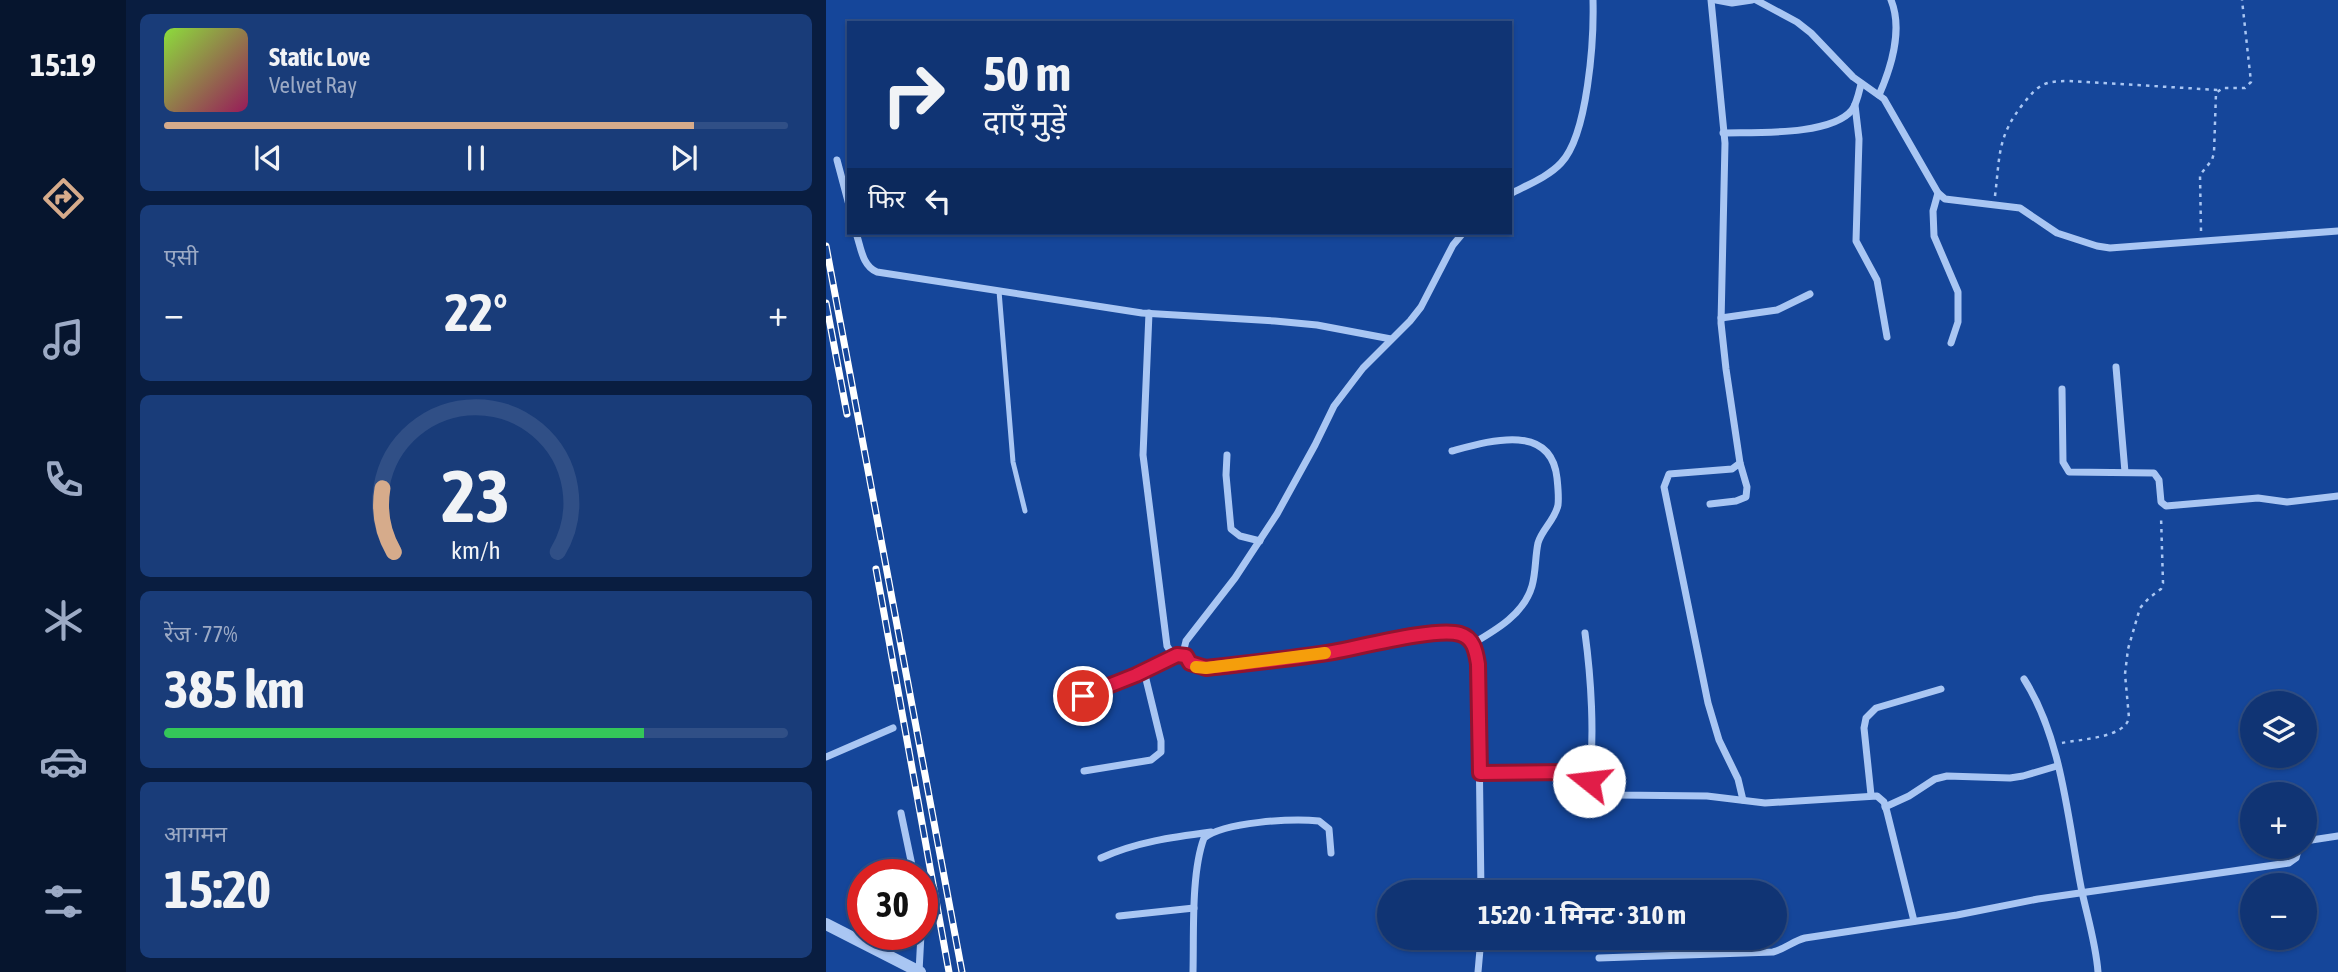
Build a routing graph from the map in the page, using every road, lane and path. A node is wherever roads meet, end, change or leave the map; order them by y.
1 (1593, 0) edge
2 (1714, 0) edge
3 (1754, 0) edge
4 (1891, 0) edge
5 (2242, 0) edge
6 (1861, 84) junction
7 (2219, 90) junction
8 (1879, 95) junction
9 (1855, 105) junction
10 (1723, 133) junction
11 (837, 160) dead end
12 (1512, 193) edge
13 (1938, 193) junction
14 (847, 198) edge
15 (1994, 205) junction
16 (2338, 231) edge
17 (857, 235) edge
18 (1461, 235) edge
19 (2201, 241) junction
20 (999, 291) junction
21 (1810, 295) dead end
22 (1149, 313) junction
23 (1721, 318) junction
24 (1887, 337) dead end
25 (1391, 340) junction
26 (1951, 343) dead end
27 (2116, 367) dead end
28 (2062, 389) dead end
29 (1452, 452) dead end
30 (1227, 455) dead end
31 (1740, 463) junction
32 (2125, 472) junction
33 (2338, 496) edge
34 (2161, 502) junction
35 (1710, 504) dead end
36 (1025, 512) dead end
37 (1260, 541) junction
38 (1585, 633) dead end
39 (1472, 644) junction
40 (1177, 655) junction
41 (1186, 656) junction
42 (1144, 671) junction
43 (2024, 680) dead end
44 (1941, 689) dead end
45 (1067, 702) dead end
46 (893, 727) dead end
47 (2052, 745) junction
48 (826, 757) edge
49 (2057, 766) junction
50 (1084, 771) dead end
51 (1480, 773) junction
52 (1589, 781) junction
53 (1871, 795) junction
54 (1743, 800) junction
55 (1885, 807) junction
56 (901, 813) dead end
57 (1212, 832) junction
58 (2338, 836) edge
59 (2317, 839) edge
60 (1331, 853) dead end
61 (1101, 858) dead end
62 (911, 859) edge
63 (2295, 859) edge
64 (1481, 880) edge
65 (2082, 893) junction
66 (1194, 908) junction
67 (1119, 916) dead end
68 (1914, 921) junction
69 (826, 924) edge
70 (921, 950) edge
71 (1481, 950) edge
72 (1599, 958) dead end
73 (920, 972) edge
74 (1193, 972) edge
75 (1478, 972) edge
76 (2098, 972) edge

1 - 12 street
2 - 3 street
2 - 10 street
3 - 6 street
4 - 8 street
5 - 7 path
6 - 8 street
6 - 9 street
7 - 15 path
7 - 19 path
8 - 13 street
9 - 10 street
9 - 24 street
10 - 23 street
11 - 14 street
13 - 15 street
13 - 26 street
15 - 19 street
16 - 19 street
17 - 20 street
18 - 25 street
20 - 22 street
20 - 36 lane
21 - 23 street
22 - 25 street
22 - 40 street
23 - 31 street
25 - 37 street
27 - 32 street
28 - 32 street
29 - 39 street
30 - 37 street
31 - 35 street
31 - 54 street
32 - 34 street
33 - 34 street
34 - 47 path
37 - 41 street
38 - 52 street
39 - 41 street
39 - 51 street
40 - 41 street
40 - 42 street
42 - 45 street
42 - 50 street
43 - 47 street
44 - 53 street
46 - 48 street
47 - 49 street
49 - 55 street
49 - 65 street
51 - 52 street
51 - 64 street
52 - 54 street
53 - 54 street
53 - 55 street
55 - 68 street
56 - 62 street
57 - 60 street
57 - 61 street
57 - 66 street
58 - 59 street
63 - 65 street
65 - 68 street
65 - 76 street
66 - 67 street
66 - 74 street
68 - 72 street
69 - 73 street
70 - 73 street
71 - 75 street

